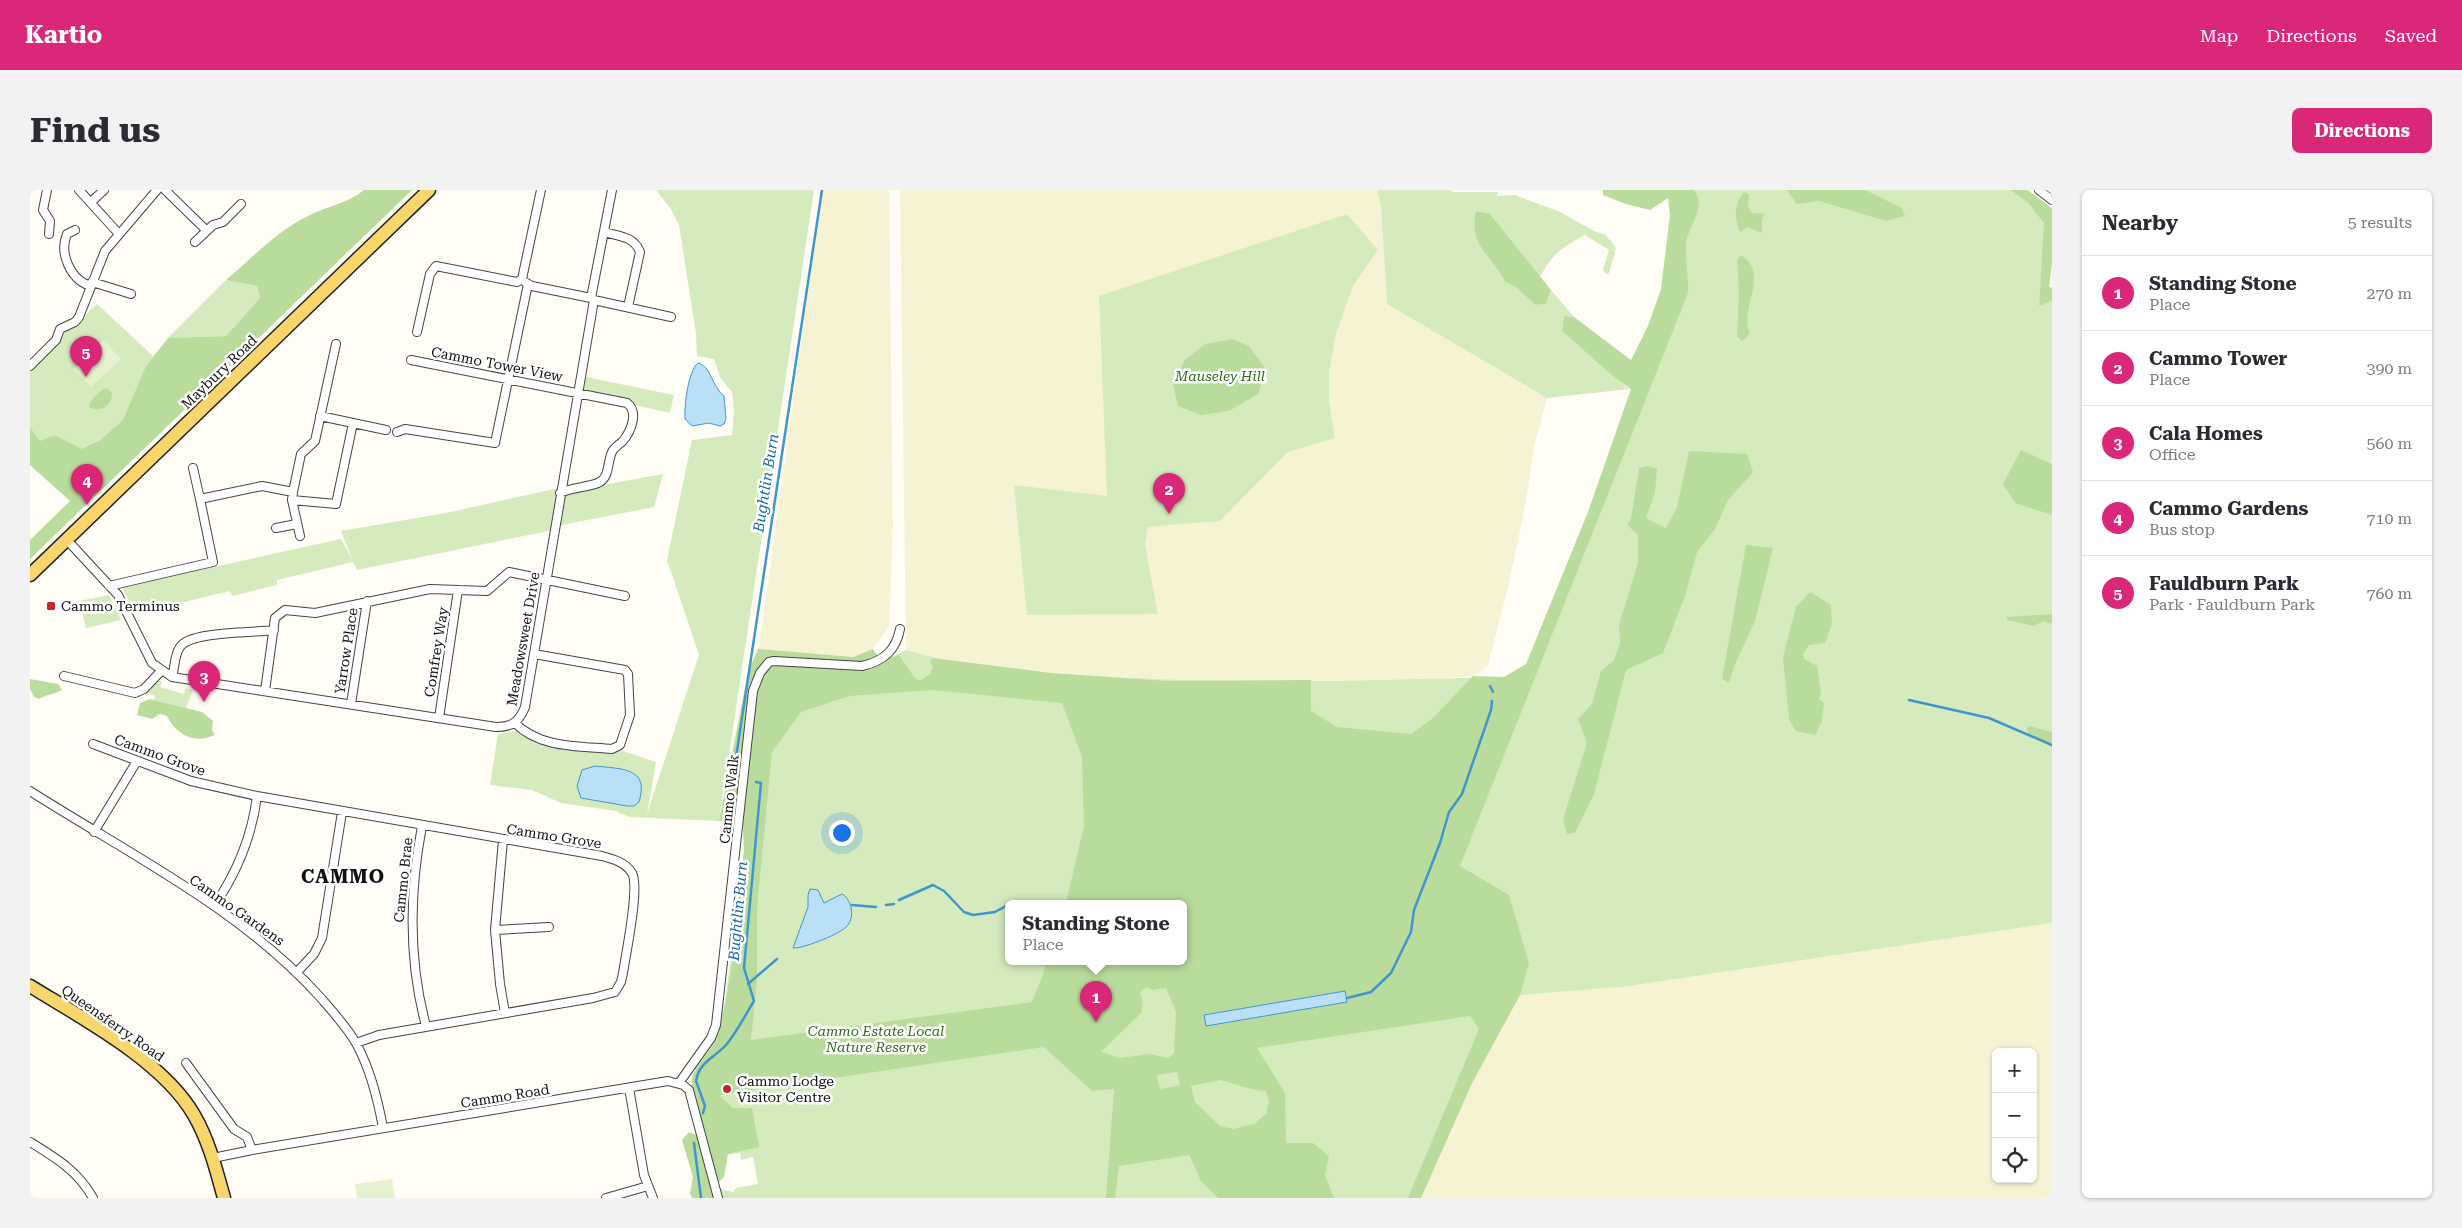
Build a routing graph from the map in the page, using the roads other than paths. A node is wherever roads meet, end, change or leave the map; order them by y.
1 (47, 190) edge
2 (79, 190) edge
3 (104, 190) edge
4 (157, 190) edge
5 (165, 190) edge
6 (429, 190) edge
7 (541, 190) edge
8 (612, 190) edge
9 (2039, 190) edge
10 (2052, 200) edge
11 (91, 202) junction
12 (241, 204) dead end
13 (75, 230) dead end
14 (206, 230) junction
15 (604, 232) junction
16 (49, 234) dead end
17 (119, 234) junction
18 (195, 242) dead end
19 (525, 281) junction
20 (91, 284) junction
21 (131, 294) dead end
22 (592, 299) junction
23 (628, 307) junction
24 (671, 317) dead end
25 (417, 332) dead end
26 (336, 344) dead end
27 (411, 360) dead end
28 (30, 366) edge
29 (507, 379) junction
30 (577, 393) junction
31 (320, 416) junction
32 (353, 423) junction
33 (386, 430) dead end
34 (397, 432) dead end
35 (193, 468) dead end
36 (560, 493) junction
37 (292, 496) junction
38 (200, 499) junction
39 (297, 524) junction
40 (276, 528) dead end
41 (300, 536) dead end
42 (67, 540) junction
43 (30, 575) edge
44 (546, 579) junction
45 (109, 586) junction
46 (458, 590) junction
47 (625, 596) dead end
48 (367, 601) junction
49 (900, 629) dead end
50 (274, 630) junction
51 (534, 654) junction
52 (161, 671) junction
53 (64, 676) dead end
54 (172, 677) junction
55 (265, 691) junction
56 (350, 704) junction
57 (439, 718) junction
58 (515, 723) junction
59 (93, 744) dead end
60 (137, 761) junction
61 (30, 791) edge
62 (257, 796) junction
63 (342, 812) junction
64 (422, 826) junction
65 (94, 832) junction
66 (503, 840) junction
67 (214, 906) junction
68 (549, 928) dead end
69 (495, 930) junction
70 (297, 972) junction
71 (30, 986) edge
72 (506, 1013) junction
73 (426, 1026) junction
74 (356, 1043) junction
75 (186, 1063) dead end
76 (679, 1083) junction
77 (629, 1088) junction
78 (383, 1128) junction
79 (31, 1145) edge
80 (252, 1150) junction
81 (213, 1158) junction
82 (648, 1186) junction
83 (93, 1198) edge
84 (224, 1198) edge
85 (606, 1198) edge
86 (653, 1198) edge
87 (718, 1198) edge

1 - 16 street
2 - 11 street
3 - 11 street
4 - 17 street
5 - 14 street
6 - 42 main road, Maybury Road
7 - 19 street
8 - 15 street, Meadowsweet Drive
9 - 10 street
11 - 17 street
12 - 14 street
13 - 20 street
14 - 18 street
15 - 22 street, Meadowsweet Drive
15 - 23 street
17 - 20 street
19 - 22 street
19 - 25 street
19 - 29 street
20 - 21 street
20 - 28 street
22 - 23 street
22 - 30 street, Meadowsweet Drive
23 - 24 street
26 - 31 street
27 - 29 street, Cammo Tower View
29 - 30 street, Cammo Tower View
29 - 34 street
30 - 36 street, Meadowsweet Drive
30 - 36 street, Cammo Tower View
31 - 32 street
31 - 37 street
32 - 33 street
32 - 37 street
35 - 38 street
36 - 44 street, Meadowsweet Drive
37 - 38 street
37 - 39 street
38 - 45 street
39 - 40 street
39 - 41 street
42 - 43 main road, Maybury Road
42 - 45 street, Meadowsweet Drive
44 - 46 street
44 - 47 street
44 - 51 street, Meadowsweet Drive
45 - 52 street, Meadowsweet Drive
46 - 48 street
46 - 57 street, Comfrey Way
48 - 50 street
48 - 56 street, Yarrow Place
49 - 76 street, Cammo Walk
50 - 54 street
50 - 55 street
51 - 58 street, Meadowsweet Drive
51 - 58 street
52 - 53 street
52 - 54 street, Meadowsweet Drive
54 - 55 street, Meadowsweet Drive
55 - 56 street, Meadowsweet Drive
56 - 57 street, Meadowsweet Drive
57 - 58 street, Meadowsweet Drive
59 - 60 street, Cammo Grove
60 - 62 street, Cammo Grove
60 - 65 street
61 - 65 street, Cammo Gardens
62 - 63 street, Cammo Grove
62 - 67 street
63 - 64 street, Cammo Grove
63 - 70 street
64 - 66 street, Cammo Grove
64 - 73 street, Cammo Brae
65 - 67 street, Cammo Gardens
66 - 69 street
66 - 72 street, Cammo Grove
67 - 70 street, Cammo Gardens
68 - 69 street
69 - 72 street
70 - 74 street, Cammo Gardens
71 - 81 main road, Queensferry Road
72 - 73 street, Cammo Grove
73 - 74 street, Cammo Grove
74 - 78 street, Cammo Gardens
75 - 80 street
76 - 77 street, Cammo Road
76 - 87 street
77 - 78 street, Cammo Road
77 - 82 street
78 - 80 street, Cammo Road
79 - 83 street
80 - 81 street, Cammo Road
81 - 84 main road, Queensferry Road
82 - 85 street
82 - 86 street

